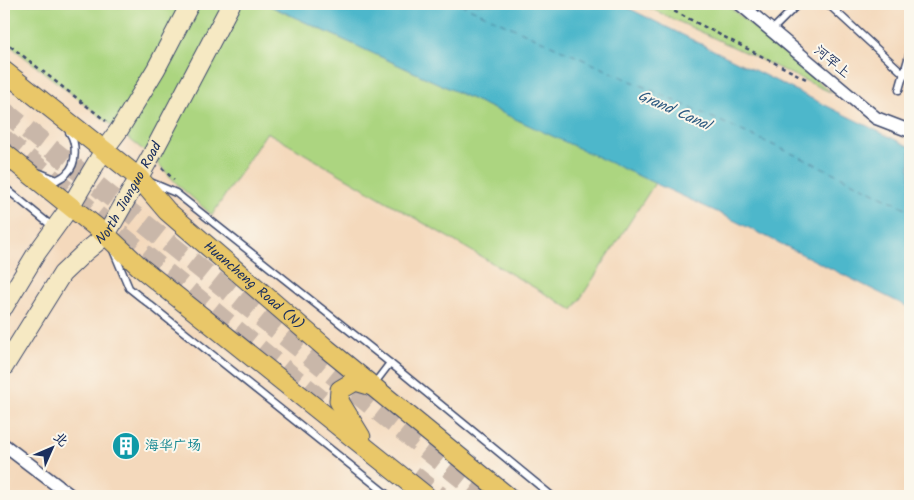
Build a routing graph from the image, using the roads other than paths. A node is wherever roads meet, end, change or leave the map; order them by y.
1 (190, 4) edge
2 (232, 4) edge
3 (740, 4) edge
4 (798, 4) edge
5 (828, 4) edge
6 (905, 4) edge
7 (910, 5) edge
8 (772, 30) junction
9 (910, 52) edge
10 (4, 71) edge
11 (907, 75) edge
12 (899, 90) dead end
13 (54, 110) junction
14 (910, 131) edge
15 (104, 150) junction
16 (8, 156) edge
17 (139, 178) junction
18 (4, 187) edge
19 (70, 207) junction
20 (55, 229) junction
21 (106, 235) junction
22 (4, 307) edge
23 (390, 363) junction
24 (4, 367) edge
25 (372, 386) junction
26 (4, 445) edge
27 (371, 452) junction
28 (71, 496) edge
29 (389, 496) edge
30 (426, 496) edge
31 (507, 496) edge
32 (552, 496) edge

1 - 15 main road
2 - 17 main road, North Jianguo Road
3 - 8 street, 河罕上
4 - 8 lane
5 - 11 lane
6 - 7 lane
8 - 14 street, 河罕上
9 - 11 lane
10 - 13 main road, Huancheng Road (N)
11 - 12 lane
13 - 15 main road, Huancheng Road (N)
13 - 16 lane
15 - 17 main road, Huancheng Road (N)
15 - 19 main road
16 - 19 main road
17 - 21 main road, North Jianguo Road
17 - 23 lane
17 - 25 main road, Huancheng Road (N)
18 - 20 lane
19 - 20 main road
19 - 21 main road
20 - 22 main road
21 - 24 main road, North Jianguo Road
21 - 27 main road
21 - 29 lane
23 - 25 lane
23 - 32 lane
25 - 27 main road
25 - 31 main road, Huancheng Road (N)
26 - 28 street
27 - 30 main road

